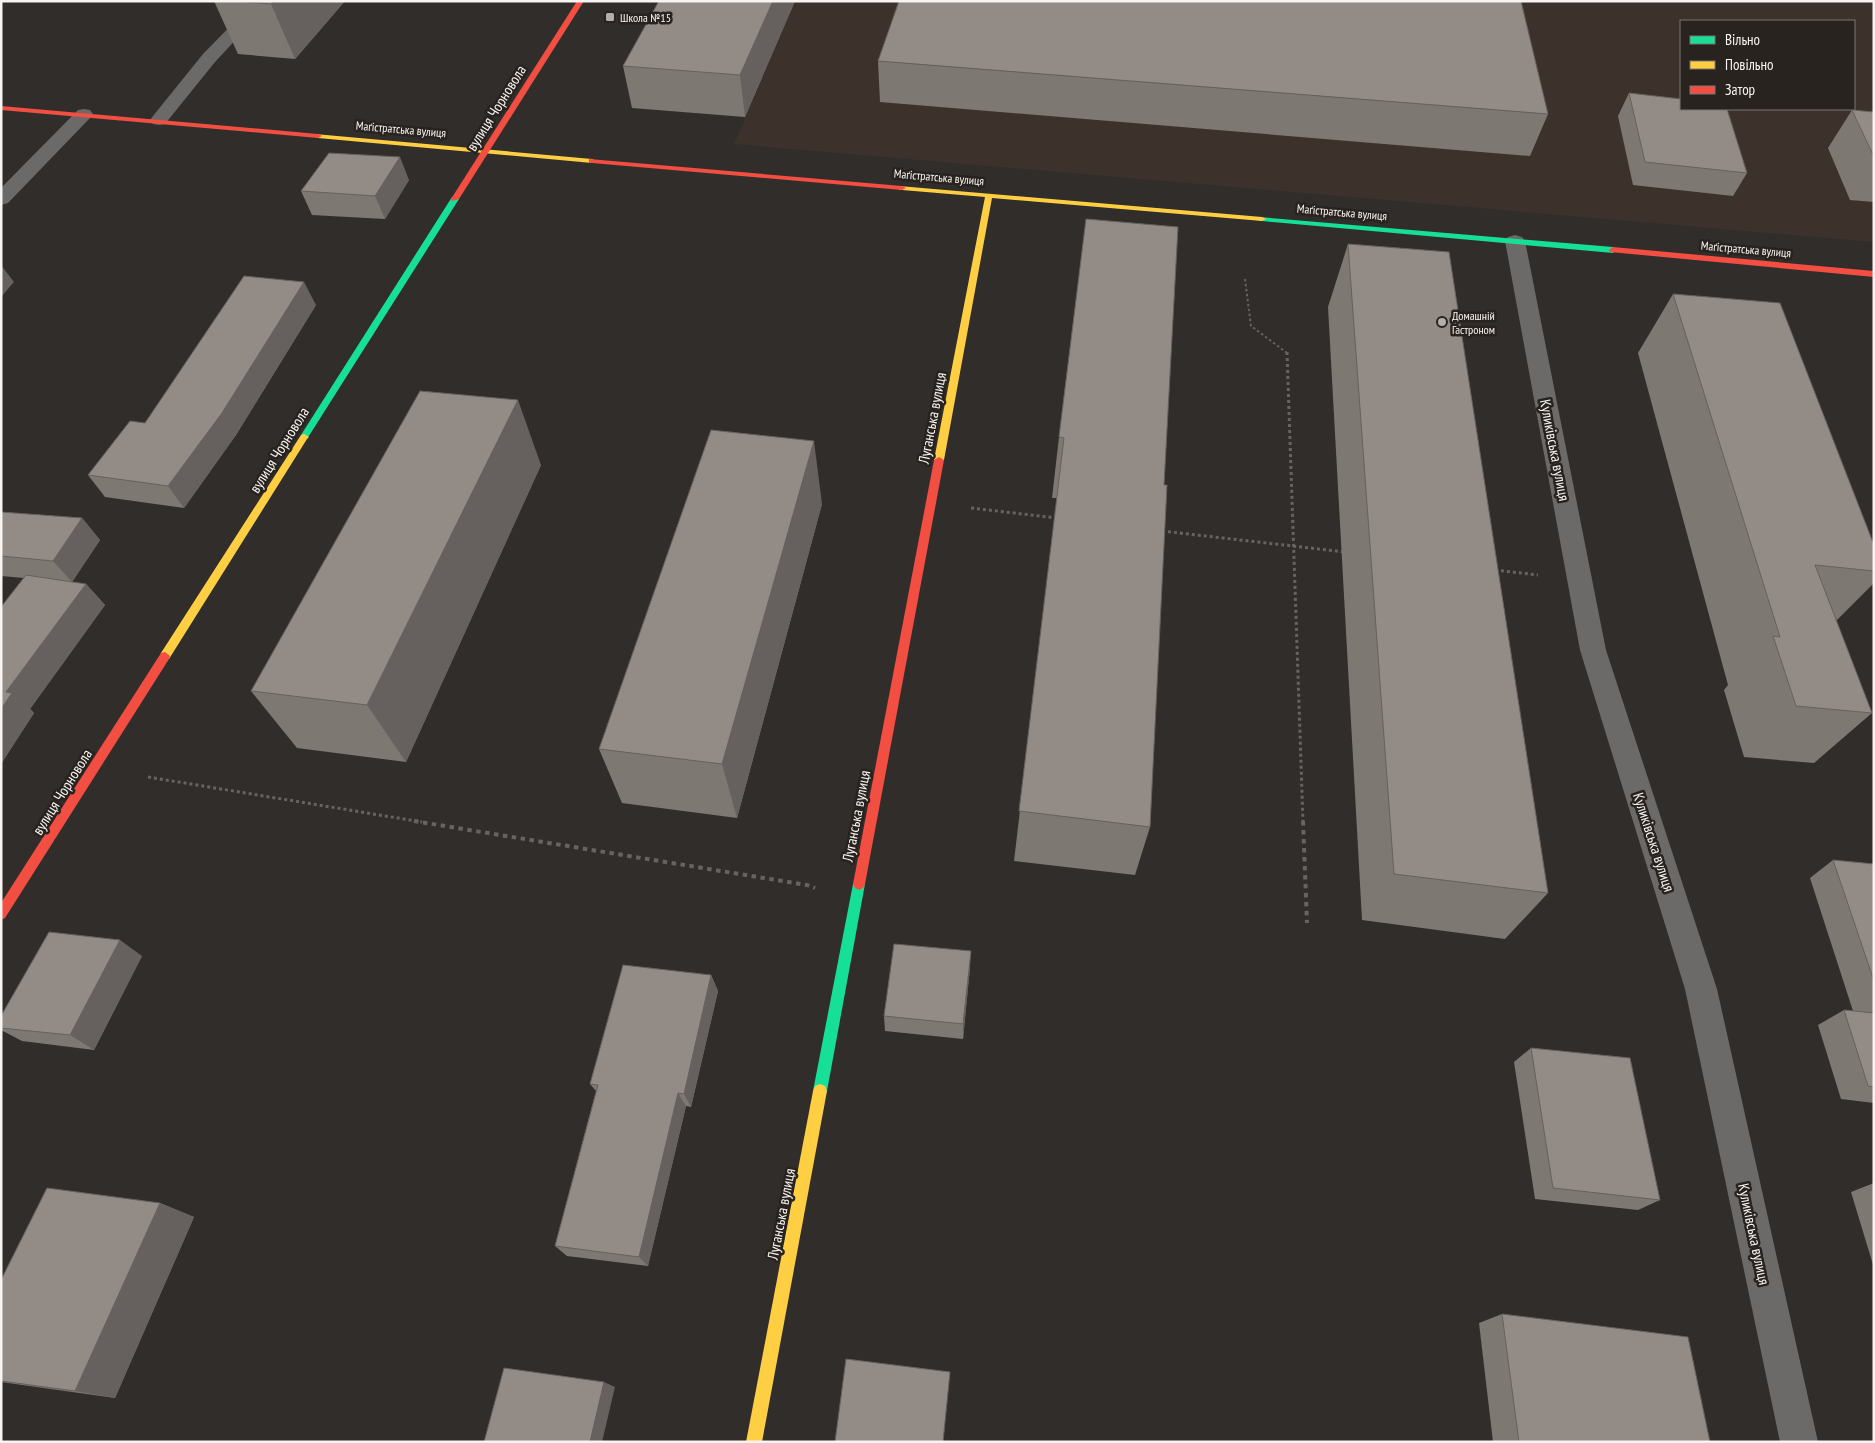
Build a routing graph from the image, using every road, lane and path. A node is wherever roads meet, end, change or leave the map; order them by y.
1 (264, 1) edge
2 (581, 1) edge
3 (1, 108) edge
4 (84, 114) junction
5 (159, 120) junction
6 (487, 151) junction
7 (989, 196) junction
8 (1, 198) edge
9 (1515, 241) junction
10 (1874, 274) edge
11 (1245, 279) dead end
12 (931, 504) junction
13 (1058, 519) edge
14 (1156, 530) edge
15 (1294, 546) junction
16 (1353, 553) dead end
17 (1492, 570) edge
18 (1580, 580) junction
19 (148, 777) dead end
20 (855, 904) junction
21 (1, 914) edge
22 (1307, 923) dead end
23 (754, 1442) edge
24 (1799, 1442) edge

1 - 5 lane
2 - 6 street, вулиця Чорновола
3 - 4 street, Маґістратська вулиця
4 - 5 street, Маґістратська вулиця
4 - 8 street
5 - 6 street, Маґістратська вулиця
6 - 7 street, Маґістратська вулиця
6 - 21 street, вулиця Чорновола
7 - 9 street, Маґістратська вулиця
7 - 12 street, Луганська вулиця
9 - 10 street, Маґістратська вулиця
9 - 18 street, Куликівська вулиця
11 - 15 path
12 - 13 path
12 - 20 street, Луганська вулиця
14 - 15 path
15 - 16 path
15 - 22 path
17 - 18 path
18 - 24 street, Куликівська вулиця
19 - 20 path
20 - 23 street, Луганська вулиця

